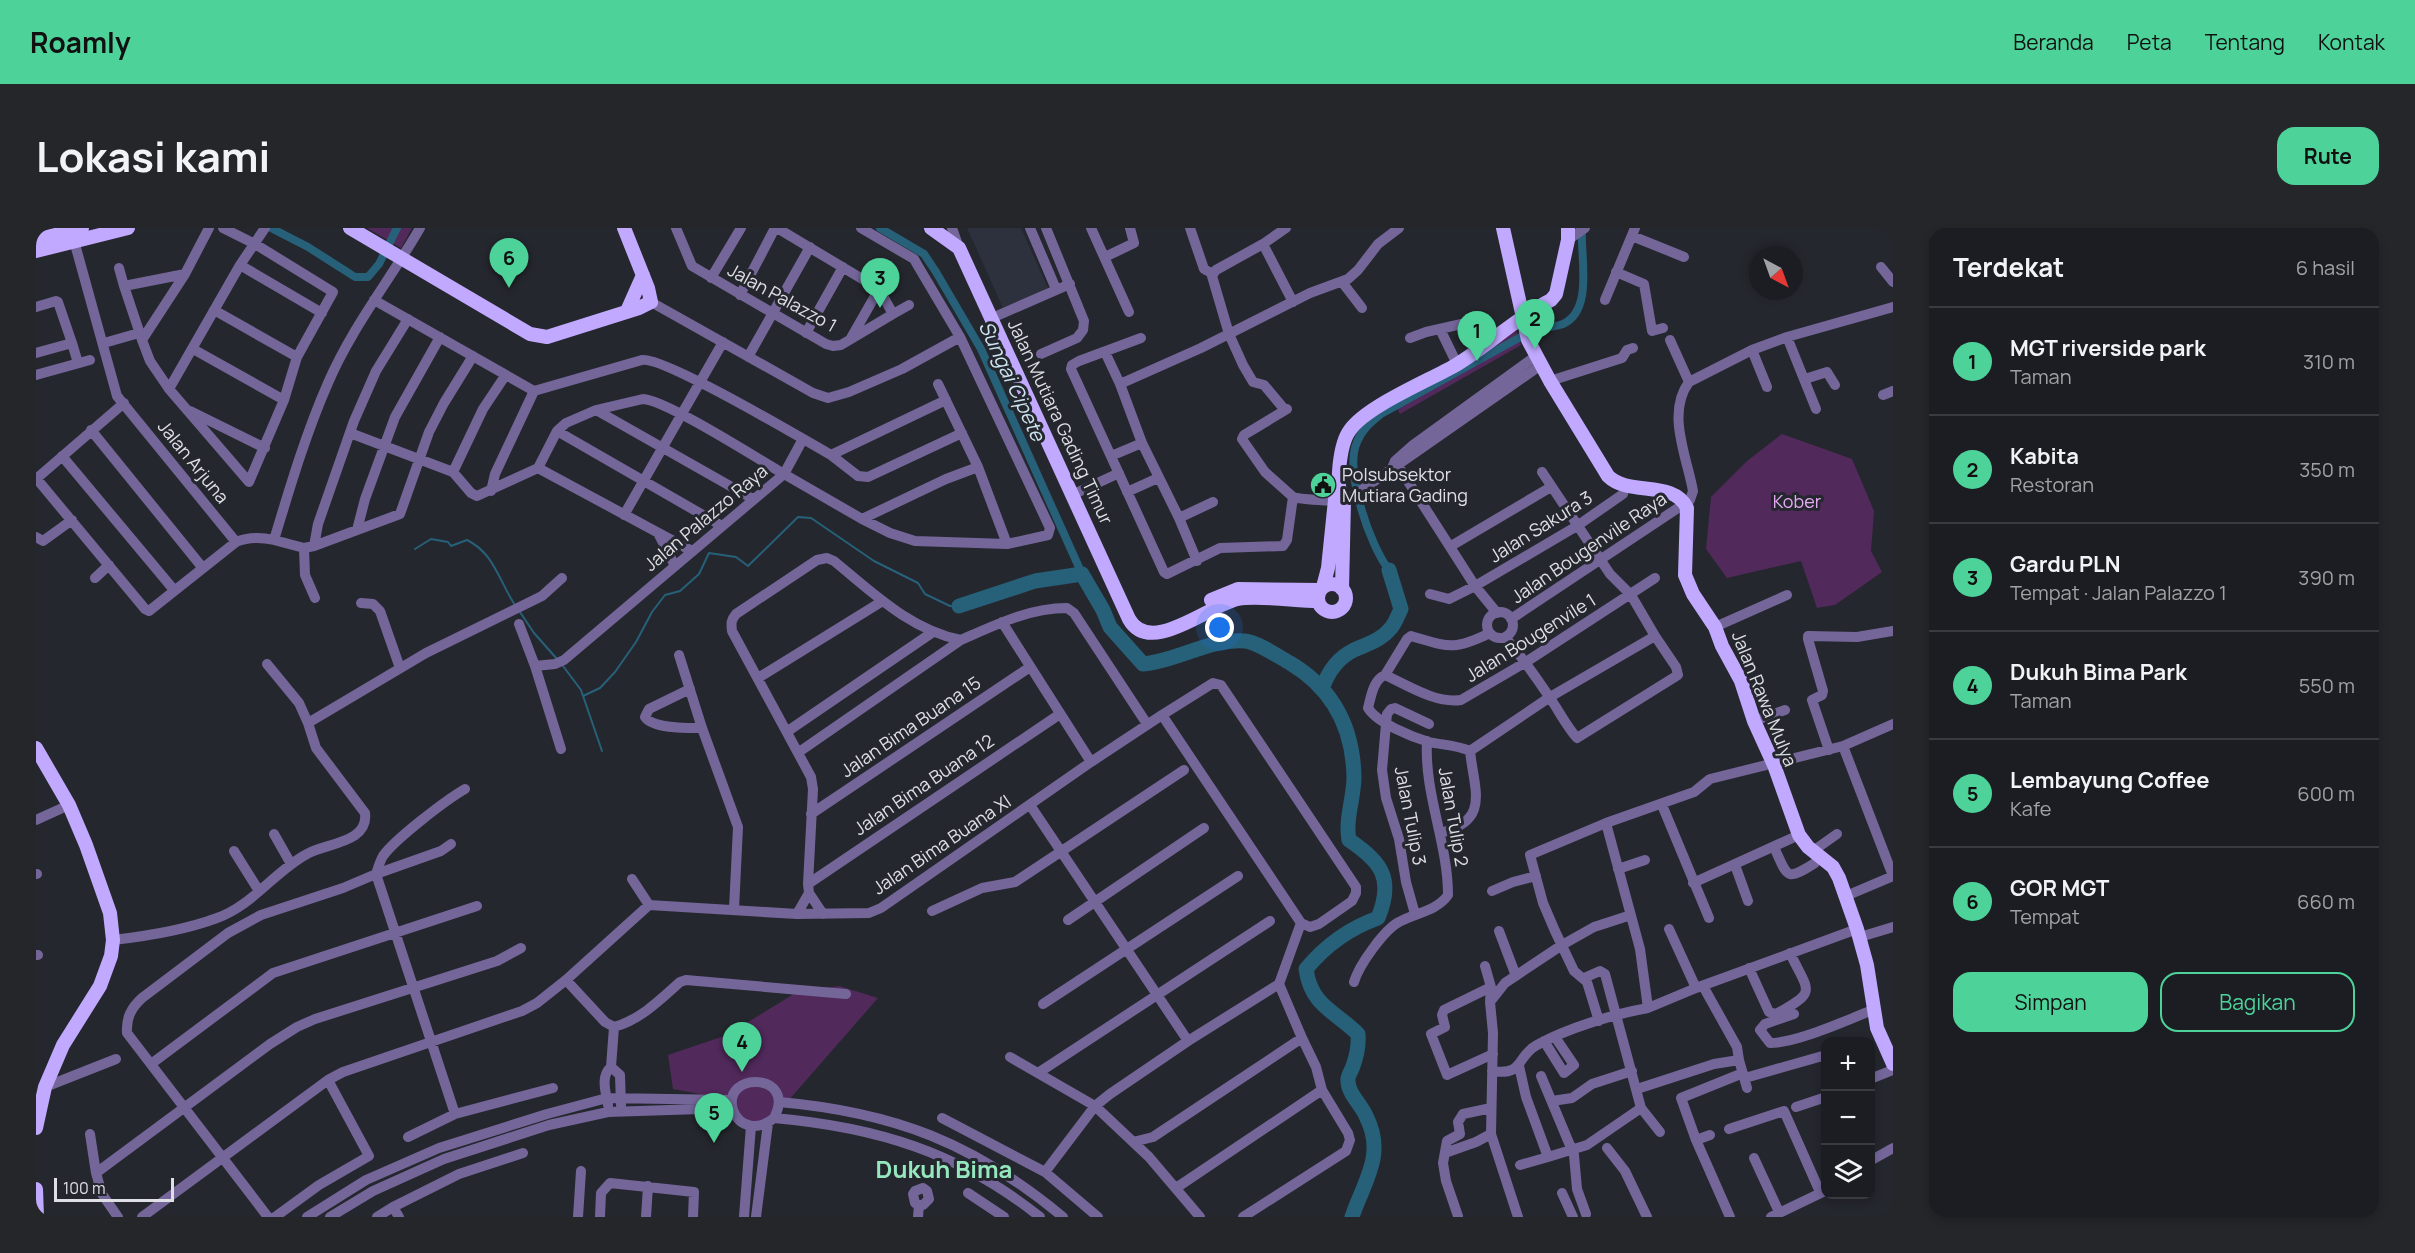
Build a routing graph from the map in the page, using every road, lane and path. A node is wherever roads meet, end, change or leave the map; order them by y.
1 (128, 228) edge
2 (209, 228) edge
3 (223, 228) edge
4 (265, 228) edge
5 (350, 228) edge
6 (420, 228) edge
7 (624, 228) edge
8 (676, 228) edge
9 (688, 228) edge
10 (741, 228) edge
11 (776, 228) edge
12 (861, 228) edge
13 (931, 228) edge
14 (952, 228) edge
15 (1030, 228) edge
16 (1046, 228) edge
17 (1091, 228) edge
18 (1130, 228) edge
19 (1190, 228) edge
20 (1286, 228) edge
21 (1399, 228) edge
22 (1503, 228) edge
23 (74, 232) edge
24 (1575, 232) edge
25 (1634, 232) edge
26 (36, 240) edge
27 (681, 240) junction
28 (255, 244) junction
29 (1263, 244) junction
30 (810, 247) junction
31 (959, 248) junction
32 (36, 251) edge
33 (398, 255) junction
34 (1104, 257) junction
35 (1684, 257) dead end
36 (240, 265) junction
37 (843, 267) junction
38 (1881, 267) dead end
39 (118, 268) dead end
40 (1616, 272) junction
41 (185, 274) junction
42 (1213, 274) junction
43 (643, 275) junction
44 (711, 278) junction
45 (1342, 282) junction
46 (1893, 282) edge
47 (1070, 284) junction
48 (124, 286) junction
49 (879, 288) junction
50 (1056, 289) junction
51 (740, 295) junction
52 (374, 300) junction
53 (1605, 300) dead end
54 (651, 302) junction
55 (1293, 302) junction
56 (909, 304) dead end
57 (36, 307) edge
58 (1893, 307) edge
59 (1362, 308) dead end
60 (214, 310) junction
61 (627, 311) junction
62 (1129, 312) dead end
63 (322, 313) junction
64 (773, 314) junction
65 (893, 314) junction
66 (992, 318) junction
67 (408, 319) junction
68 (1523, 322) junction
69 (1663, 328) dead end
70 (1440, 329) junction
71 (806, 333) junction
72 (1229, 334) junction
73 (140, 337) junction
74 (440, 337) junction
75 (960, 337) junction
76 (1787, 337) junction
77 (1141, 338) dead end
78 (1410, 338) dead end
79 (1494, 338) junction
80 (850, 339) junction
81 (1670, 340) dead end
82 (723, 342) junction
83 (72, 343) junction
84 (104, 343) junction
85 (1633, 348) dead end
86 (193, 350) junction
87 (1752, 350) junction
88 (1105, 352) junction
89 (36, 353) edge
90 (1041, 354) dead end
91 (473, 356) junction
92 (297, 357) junction
93 (748, 357) junction
94 (99, 358) junction
95 (1539, 360) junction
96 (78, 363) junction
97 (1457, 364) junction
98 (36, 375) edge
99 (505, 376) junction
100 (1805, 379) junction
101 (1550, 381) junction
102 (700, 382) junction
103 (1689, 382) junction
104 (938, 384) dead end
105 (1120, 384) junction
106 (1835, 385) dead end
107 (1767, 387) dead end
108 (169, 389) junction
109 (534, 391) junction
110 (284, 400) junction
111 (946, 400) junction
112 (124, 403) junction
113 (186, 408) junction
114 (1816, 409) dead end
115 (596, 410) junction
116 (682, 415) junction
117 (92, 430) junction
118 (557, 431) junction
119 (350, 433) junction
120 (962, 433) junction
121 (803, 439) junction
122 (1142, 443) junction
123 (384, 446) junction
124 (266, 448) junction
125 (663, 449) junction
126 (831, 455) junction
127 (62, 456) junction
128 (1111, 456) junction
129 (420, 460) junction
130 (1395, 465) junction
131 (978, 467) junction
132 (538, 468) junction
133 (453, 472) junction
134 (1542, 472) dead end
135 (1119, 473) junction
136 (784, 474) junction
137 (1158, 478) junction
138 (36, 479) edge
139 (645, 480) junction
140 (1551, 486) junction
141 (491, 491) junction
142 (1127, 492) junction
143 (1074, 494) junction
144 (1623, 494) dead end
145 (1293, 497) junction
146 (753, 498) junction
147 (1343, 498) junction
148 (1213, 502) dead end
149 (1685, 504) junction
150 (624, 515) junction
151 (1179, 518) junction
152 (862, 519) junction
153 (72, 520) junction
154 (722, 525) junction
155 (1577, 526) junction
156 (357, 530) junction
157 (658, 533) junction
158 (36, 537) edge
159 (274, 540) junction
160 (236, 542) junction
161 (1007, 544) junction
162 (1451, 546) junction
163 (309, 547) junction
164 (692, 551) junction
165 (1600, 560) junction
166 (1197, 561) junction
167 (109, 565) junction
168 (675, 566) junction
169 (202, 567) junction
170 (95, 578) dead end
171 (562, 578) dead end
172 (1655, 578) dead end
173 (1475, 586) junction
174 (1342, 588) junction
175 (174, 590) junction
176 (1320, 592) junction
177 (1430, 594) dead end
178 (1631, 595) junction
179 (1788, 595) dead end
180 (315, 598) dead end
181 (881, 602) junction
182 (361, 603) dead end
183 (1497, 613) junction
184 (1511, 619) junction
185 (1002, 622) junction
186 (519, 624) dead end
187 (1715, 627) junction
188 (933, 632) junction
189 (1893, 632) edge
190 (1490, 633) junction
191 (1655, 636) junction
192 (1505, 637) junction
193 (961, 640) junction
194 (680, 655) dead end
195 (1526, 662) junction
196 (267, 664) dead end
197 (535, 666) junction
198 (1030, 667) junction
199 (400, 668) junction
200 (1385, 675) junction
201 (758, 678) junction
202 (690, 689) junction
203 (1550, 697) junction
204 (1785, 710) dead end
205 (1060, 714) junction
206 (1162, 715) junction
207 (1754, 721) junction
208 (308, 723) junction
209 (1386, 723) junction
210 (1429, 723) dead end
211 (1147, 724) junction
212 (1893, 724) edge
213 (702, 728) junction
214 (788, 731) junction
215 (1427, 741) junction
216 (1843, 746) junction
217 (36, 748) edge
218 (561, 749) dead end
219 (1829, 750) junction
220 (1470, 751) junction
221 (799, 752) junction
222 (1091, 762) junction
223 (1774, 765) junction
224 (1184, 770) dead end
225 (465, 789) dead end
226 (69, 805) junction
227 (1030, 805) junction
228 (1662, 805) junction
229 (811, 814) junction
230 (36, 820) edge
231 (1606, 823) junction
232 (1204, 828) dead end
233 (1440, 833) junction
234 (273, 834) dead end
235 (1837, 834) dead end
236 (1799, 835) junction
237 (451, 844) dead end
238 (1774, 847) junction
239 (1061, 850) junction
240 (234, 851) dead end
241 (1814, 857) junction
242 (1645, 860) dead end
243 (291, 864) junction
244 (1735, 865) junction
245 (1618, 869) junction
246 (376, 874) junction
247 (1238, 876) dead end
248 (1536, 876) junction
249 (632, 879) dead end
250 (1693, 883) junction
251 (808, 888) junction
252 (259, 891) junction
253 (1492, 891) dead end
254 (1846, 896) junction
255 (1748, 901) dead end
256 (1095, 902) junction
257 (649, 905) junction
258 (477, 906) dead end
259 (734, 909) junction
260 (932, 911) dead end
261 (797, 914) junction
262 (823, 914) junction
263 (1415, 914) junction
264 (1631, 915) junction
265 (1709, 918) dead end
266 (1068, 920) dead end
267 (1270, 921) dead end
268 (1301, 923) junction
269 (1893, 927) edge
270 (1669, 929) dead end
271 (1499, 931) dead end
272 (395, 933) junction
273 (1858, 933) junction
274 (114, 940) junction
275 (1562, 945) junction
276 (521, 948) dead end
277 (1126, 949) junction
278 (1790, 953) junction
279 (1485, 966) dead end
280 (1749, 968) junction
281 (1516, 976) junction
282 (1584, 978) junction
283 (566, 980) junction
284 (1354, 982) dead end
285 (1279, 984) junction
286 (1491, 987) junction
287 (1699, 987) junction
288 (414, 988) junction
289 (846, 994) dead end
290 (1157, 995) junction
291 (1490, 1002) junction
292 (1043, 1004) dead end
293 (1648, 1008) junction
294 (1873, 1010) junction
295 (1617, 1014) junction
296 (1794, 1014) dead end
297 (1599, 1021) junction
298 (614, 1027) junction
299 (1555, 1037) junction
300 (1302, 1038) junction
301 (1188, 1041) junction
302 (1544, 1041) junction
303 (432, 1043) junction
304 (1493, 1054) junction
305 (1891, 1056) edge
306 (1010, 1057) dead end
307 (1821, 1057) edge
308 (116, 1059) dead end
309 (1739, 1060) junction
310 (151, 1064) junction
311 (1519, 1066) junction
312 (612, 1067) junction
313 (1893, 1070) edge
314 (1492, 1071) junction
315 (1632, 1071) junction
316 (1038, 1073) junction
317 (1541, 1076) dead end
318 (1875, 1077) edge
319 (328, 1080) junction
320 (1745, 1080) junction
321 (45, 1087) junction
322 (553, 1088) dead end
323 (1637, 1089) junction
324 (1322, 1090) junction
325 (607, 1098) junction
326 (621, 1099) junction
327 (1821, 1099) edge
328 (1552, 1101) junction
329 (779, 1102) junction
330 (732, 1104) junction
331 (1095, 1106) junction
332 (1796, 1107) dead end
333 (183, 1108) junction
334 (1491, 1108) junction
335 (1641, 1108) junction
336 (622, 1111) junction
337 (608, 1112) junction
338 (455, 1114) junction
339 (942, 1118) dead end
340 (771, 1120) junction
341 (751, 1126) junction
342 (36, 1128) edge
343 (916, 1129) junction
344 (1729, 1129) dead end
345 (1660, 1132) dead end
346 (90, 1134) dead end
347 (1491, 1134) junction
348 (1710, 1135) dead end
349 (408, 1137) dead end
350 (1696, 1140) junction
351 (1134, 1142) junction
352 (913, 1144) junction
353 (1607, 1148) dead end
354 (1893, 1148) edge
355 (1571, 1151) junction
356 (522, 1153) dead end
357 (1445, 1153) junction
358 (1548, 1156) junction
359 (222, 1158) junction
360 (1754, 1158) dead end
361 (1875, 1158) edge
362 (1520, 1165) dead end
363 (581, 1171) dead end
364 (1045, 1172) junction
365 (96, 1173) junction
366 (648, 1186) junction
367 (1821, 1187) edge
368 (1176, 1188) junction
369 (36, 1189) edge
370 (1821, 1192) edge
371 (968, 1193) dead end
372 (1562, 1193) dead end
373 (745, 1195) junction
374 (757, 1195) junction
375 (919, 1205) dead end
376 (396, 1212) edge
377 (1587, 1214) dead end
378 (1775, 1214) edge
379 (1458, 1216) edge
380 (36, 1217) edge
381 (118, 1217) edge
382 (142, 1217) edge
383 (268, 1217) edge
384 (275, 1217) edge
385 (307, 1217) edge
386 (330, 1217) edge
387 (377, 1217) edge
388 (578, 1217) edge
389 (600, 1217) edge
390 (646, 1217) edge
391 (693, 1217) edge
392 (744, 1217) edge
393 (756, 1217) edge
394 (918, 1217) edge
395 (1004, 1217) edge
396 (1040, 1217) edge
397 (1063, 1217) edge
398 (1098, 1217) edge
399 (1200, 1217) edge
400 (1244, 1217) edge
401 (1518, 1217) edge
402 (1573, 1217) edge
403 (1647, 1217) edge
404 (1730, 1217) edge

1 - 23 main road
2 - 41 street
3 - 28 street
4 - 28 street
5 - 33 main road
6 - 33 street
7 - 43 main road
8 - 27 street, Jalan Palazzo 1
9 - 27 street
10 - 44 street
11 - 30 street
11 - 51 street
12 - 75 street, Jalan Palazzo Raya
13 - 31 main road, Jalan Mutiara Gading Timur
14 - 31 street, Jalan Mutiara Gading Timur
15 - 50 street
16 - 47 street
17 - 34 street
18 - 34 street
19 - 42 street
20 - 29 street
21 - 45 street
22 - 68 main road
23 - 26 main road
23 - 32 main road
23 - 84 street, Jalan Arjuna
24 - 68 main road
25 - 35 street
25 - 40 street
27 - 44 street, Jalan Palazzo 1
28 - 36 street
28 - 63 street
29 - 42 street
29 - 55 street
30 - 37 street
30 - 64 street
31 - 66 main road, Jalan Mutiara Gading Timur
33 - 52 street
33 - 61 main road
34 - 62 street
36 - 60 street
36 - 63 street
37 - 49 street
37 - 71 street
38 - 46 street
39 - 48 street
40 - 53 street
40 - 69 street
41 - 48 street
41 - 73 street
42 - 72 street
43 - 54 main road
43 - 61 main road
44 - 51 street, Jalan Palazzo 1
45 - 55 street
45 - 59 street
47 - 50 street
47 - 90 street
48 - 73 street
49 - 65 street
49 - 80 street
50 - 66 street
51 - 64 street, Jalan Palazzo 1
52 - 67 street
52 - 159 street
54 - 61 main road
54 - 82 street
55 - 72 street
56 - 65 street, Jalan Palazzo 1
57 - 83 street
58 - 76 street
60 - 86 street
60 - 92 street
63 - 92 street
64 - 71 street, Jalan Palazzo 1
64 - 93 street
65 - 80 street, Jalan Palazzo 1
66 - 143 main road, Jalan Mutiara Gading Timur
67 - 74 street
67 - 119 street
68 - 79 main road
68 - 95 main road
70 - 78 street
70 - 79 street
70 - 97 street
71 - 80 street, Jalan Palazzo 1
72 - 105 street
72 - 145 street
73 - 84 street
73 - 108 street
74 - 91 street
74 - 123 street
75 - 93 street
75 - 161 street, Jalan Palazzo Raya
76 - 87 street
76 - 100 street
77 - 88 street
79 - 97 main road
81 - 103 street
82 - 93 street
82 - 102 street
83 - 89 street
83 - 96 street
84 - 94 street, Jalan Arjuna
85 - 101 street
86 - 108 street
86 - 110 street
87 - 103 street
87 - 107 street
88 - 105 street
88 - 128 street
91 - 99 street
91 - 129 street
92 - 110 street
94 - 96 street
94 - 112 street, Jalan Arjuna
95 - 101 main road
95 - 130 street
96 - 98 street
97 - 147 main road
99 - 109 street
99 - 133 street
100 - 106 street
100 - 114 street
101 - 149 main road
102 - 109 street
102 - 116 street
102 - 121 street
103 - 149 street
104 - 111 street
105 - 122 street
108 - 113 street
109 - 141 street
110 - 124 street
111 - 120 street
111 - 126 street
112 - 117 street
112 - 160 street, Jalan Arjuna
113 - 124 street
113 - 124 street
115 - 116 street
115 - 118 street
115 - 125 street
116 - 125 street
116 - 136 street
117 - 127 street
117 - 169 street
118 - 132 street
118 - 139 street
119 - 123 street
119 - 163 street
120 - 126 street
120 - 131 street
121 - 126 street
121 - 136 street
122 - 128 street
122 - 137 street
123 - 129 street
123 - 156 street
125 - 139 street
125 - 146 street
127 - 138 street
127 - 175 street
128 - 135 street
129 - 133 street
129 - 156 street
130 - 147 street
130 - 162 street
131 - 152 street
131 - 161 street
132 - 141 street
132 - 150 street
133 - 141 street
134 - 140 street
135 - 142 street
135 - 143 street
136 - 146 street, Jalan Palazzo Raya
136 - 152 street, Jalan Palazzo Raya
137 - 142 street
137 - 151 street
138 - 153 street
139 - 150 street
139 - 154 street
140 - 155 street
140 - 162 street
142 - 166 street
143 - 176 main road, Jalan Mutiara Gading Timur
144 - 155 street, Jalan Sakura 3
145 - 147 street
145 - 166 street
146 - 154 street, Jalan Palazzo Raya
147 - 174 main road
147 - 176 main road
148 - 151 street
149 - 165 street, Jalan Bougenvile Raya
149 - 187 main road, Jalan Rawa Mulya
150 - 157 street
151 - 166 street
152 - 161 street, Jalan Palazzo Raya
153 - 158 street
153 - 167 street
154 - 164 street, Jalan Palazzo Raya
155 - 165 street
155 - 173 street, Jalan Sakura 3
156 - 163 street
157 - 164 street
157 - 168 street
159 - 160 street
159 - 163 street
160 - 169 street
162 - 173 street
163 - 180 street
164 - 168 street, Jalan Palazzo Raya
165 - 178 street
165 - 184 street, Jalan Bougenvile Raya
167 - 170 street
167 - 175 street
168 - 197 street, Jalan Palazzo Raya
169 - 175 street
171 - 199 street
172 - 178 street, Jalan Bougenvile 1
173 - 177 street, Jalan Sakura 3
173 - 183 street
174 - 176 main road
174 - 176 main road
178 - 191 street
178 - 195 street, Jalan Bougenvile 1
179 - 187 street
181 - 188 street
181 - 201 street
181 - 201 street
182 - 199 street
183 - 184 street
183 - 190 street
184 - 192 street
185 - 193 street
185 - 198 street
185 - 211 street
186 - 197 street
187 - 207 main road, Jalan Rawa Mulya
188 - 193 street
188 - 214 street
189 - 219 street
190 - 192 street
190 - 200 street
191 - 203 street
191 - 203 street
192 - 195 street
193 - 221 street
194 - 202 street
195 - 200 street, Jalan Bougenvile 1
195 - 203 street
196 - 208 street
197 - 218 street
198 - 205 street
198 - 229 street, Jalan Bima Buana 15
199 - 208 street
200 - 209 street
201 - 214 street
202 - 213 street
202 - 213 street
203 - 220 street
204 - 207 street
205 - 222 street
205 - 251 street, Jalan Bima Buana 12
206 - 211 street, Jalan Bima Buana XI
206 - 268 street
206 - 268 street, Jalan Bima Buana XI
207 - 223 main road, Jalan Rawa Mulya
208 - 243 street
209 - 210 street
209 - 215 street
209 - 263 street, Jalan Tulip 3
211 - 222 street, Jalan Bima Buana XI
212 - 216 street
213 - 259 street
214 - 221 street
215 - 220 street
215 - 233 street, Jalan Tulip 2
216 - 219 street
216 - 254 street
217 - 226 main road
219 - 223 street
220 - 233 street
221 - 229 street
222 - 227 street, Jalan Bima Buana XI
223 - 228 street
223 - 236 main road, Jalan Rawa Mulya
224 - 239 street
225 - 246 street
226 - 230 street
226 - 274 main road
227 - 239 street
227 - 262 street, Jalan Bima Buana XI
228 - 231 street
228 - 250 street
229 - 251 street
231 - 245 street
231 - 248 street
232 - 256 street
233 - 263 street, Jalan Tulip 2
234 - 243 street
235 - 241 street
236 - 238 street
236 - 241 main road, Jalan Rawa Mulya
237 - 246 street
238 - 241 street
238 - 244 street
239 - 256 street
239 - 260 street
240 - 252 street
241 - 254 main road, Jalan Rawa Mulya
242 - 245 street
243 - 252 street
244 - 250 street
244 - 255 street
245 - 264 street
246 - 272 street
246 - 310 street
247 - 277 street
248 - 253 street
248 - 275 street
249 - 257 street
250 - 265 street
251 - 261 street
251 - 262 street
252 - 274 street
254 - 273 main road, Jalan Rawa Mulya
256 - 266 street
256 - 277 street
257 - 259 street, Jalan Bima Buana XI
257 - 283 street
258 - 272 street
259 - 261 street, Jalan Bima Buana XI
261 - 262 street, Jalan Bima Buana XI
263 - 284 street
264 - 275 street
264 - 293 street
267 - 290 street
268 - 285 street
269 - 273 street
270 - 287 street
271 - 281 street
272 - 288 street
272 - 310 street
273 - 278 street
273 - 294 main road, Jalan Rawa Mulya
274 - 321 main road
275 - 281 street
275 - 282 street
276 - 288 street
277 - 290 street
277 - 292 street
278 - 280 street
278 - 280 street
279 - 286 street
280 - 287 street
281 - 291 street
282 - 295 street
282 - 297 street
283 - 298 street
283 - 303 street
285 - 300 street
285 - 301 street
286 - 291 street
286 - 304 street
287 - 293 street
287 - 309 street
288 - 303 street
288 - 333 street
289 - 298 street
290 - 301 street
290 - 316 street
291 - 304 street
293 - 295 street
294 - 296 street
294 - 305 main road, Jalan Rawa Mulya
295 - 297 street
295 - 315 street
297 - 299 street
298 - 312 street
299 - 302 street
299 - 302 street
300 - 324 street
300 - 351 street
301 - 331 street
302 - 311 street
303 - 319 street
303 - 338 street
304 - 314 street
306 - 316 street
307 - 320 street
308 - 321 street
309 - 320 street
309 - 323 street
310 - 333 street
311 - 314 street
311 - 358 street
312 - 325 street
312 - 326 street
313 - 318 street
314 - 334 street
315 - 323 street
315 - 328 street
316 - 331 street
317 - 328 street
319 - 359 street
319 - 384 street
320 - 350 street
321 - 342 main road
322 - 338 street
323 - 335 street
324 - 368 street
324 - 400 street
325 - 326 street
325 - 337 street
325 - 385 street
326 - 330 street
326 - 336 street
327 - 332 street
328 - 355 street
329 - 330 street
329 - 340 street
329 - 343 street
330 - 336 street
330 - 341 street
331 - 351 street
331 - 364 street
333 - 359 street
333 - 365 street
334 - 347 street
334 - 357 street
335 - 345 street
335 - 355 street
336 - 337 street
337 - 386 street
338 - 349 street
339 - 364 street
340 - 341 street
340 - 352 street
340 - 374 street
341 - 373 street
343 - 352 street
343 - 397 street
344 - 367 street
346 - 365 street
347 - 357 street
347 - 401 street
348 - 350 street
350 - 404 street
351 - 368 street
352 - 396 street
353 - 403 street
354 - 361 street
355 - 358 street
355 - 377 street
356 - 376 street
357 - 379 street
358 - 362 street
359 - 382 street
359 - 383 street
360 - 378 street
363 - 388 street
364 - 398 street
365 - 381 street
366 - 389 street
366 - 390 street
366 - 391 street
368 - 399 street
369 - 380 main road
370 - 378 street
371 - 395 street
372 - 402 street
373 - 374 street
373 - 392 street
374 - 393 street
375 - 394 street
376 - 387 street

